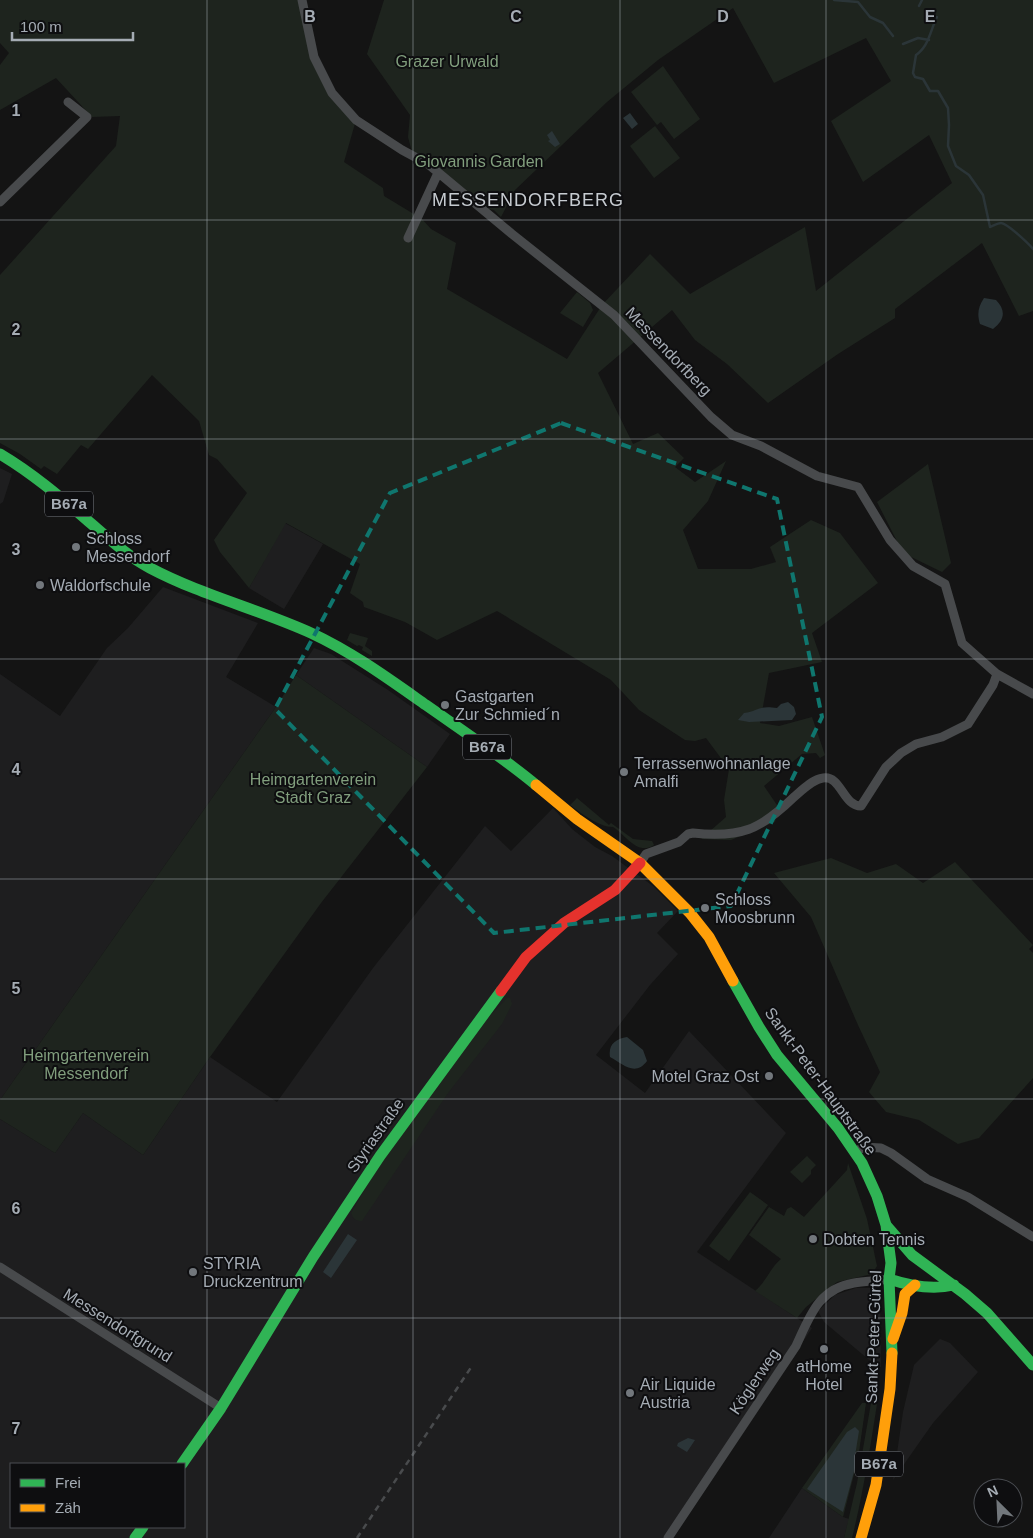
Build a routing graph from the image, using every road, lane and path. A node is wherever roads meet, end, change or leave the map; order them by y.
1 (302, 0) edge
2 (68, 102) dead end
3 (438, 173) junction
4 (0, 202) edge
5 (408, 238) dead end
6 (0, 454) edge
7 (997, 674) junction
8 (1033, 694) edge
9 (640, 863) junction
10 (856, 1152) junction
11 (886, 1225) junction
12 (1033, 1237) edge
13 (0, 1267) edge
14 (889, 1279) junction
15 (950, 1283) junction
16 (915, 1285) junction
17 (892, 1342) junction
18 (1033, 1365) edge
19 (221, 1408) junction
20 (183, 1463) edge
21 (668, 1538) edge
22 (861, 1538) edge

1 - 3 street, Messendorfberg
2 - 4 street
3 - 5 street
3 - 7 street, Messendorfberg
6 - 9 main road, Sankt-Peter-Hauptstraße / B67a
7 - 8 street, Messendorfberg
7 - 9 street
9 - 10 main road, Sankt-Peter-Hauptstraße / B67a
9 - 19 main road, Styriastraße
10 - 11 main road, Sankt-Peter-Hauptstraße / B67a
10 - 12 street
11 - 14 main road, Sankt-Peter-Gürtel / B67a
11 - 15 main road, Sankt-Peter-Hauptstraße
13 - 19 street, Messendorfgrund
14 - 15 main road
14 - 16 main road
14 - 17 main road, Sankt-Peter-Gürtel / B67a
14 - 21 street, Köglerweg
15 - 16 main road
15 - 18 main road, Sankt-Peter-Hauptstraße
16 - 17 main road
17 - 22 main road, Sankt-Peter-Gürtel / B67a
19 - 20 main road, Styriastraße

